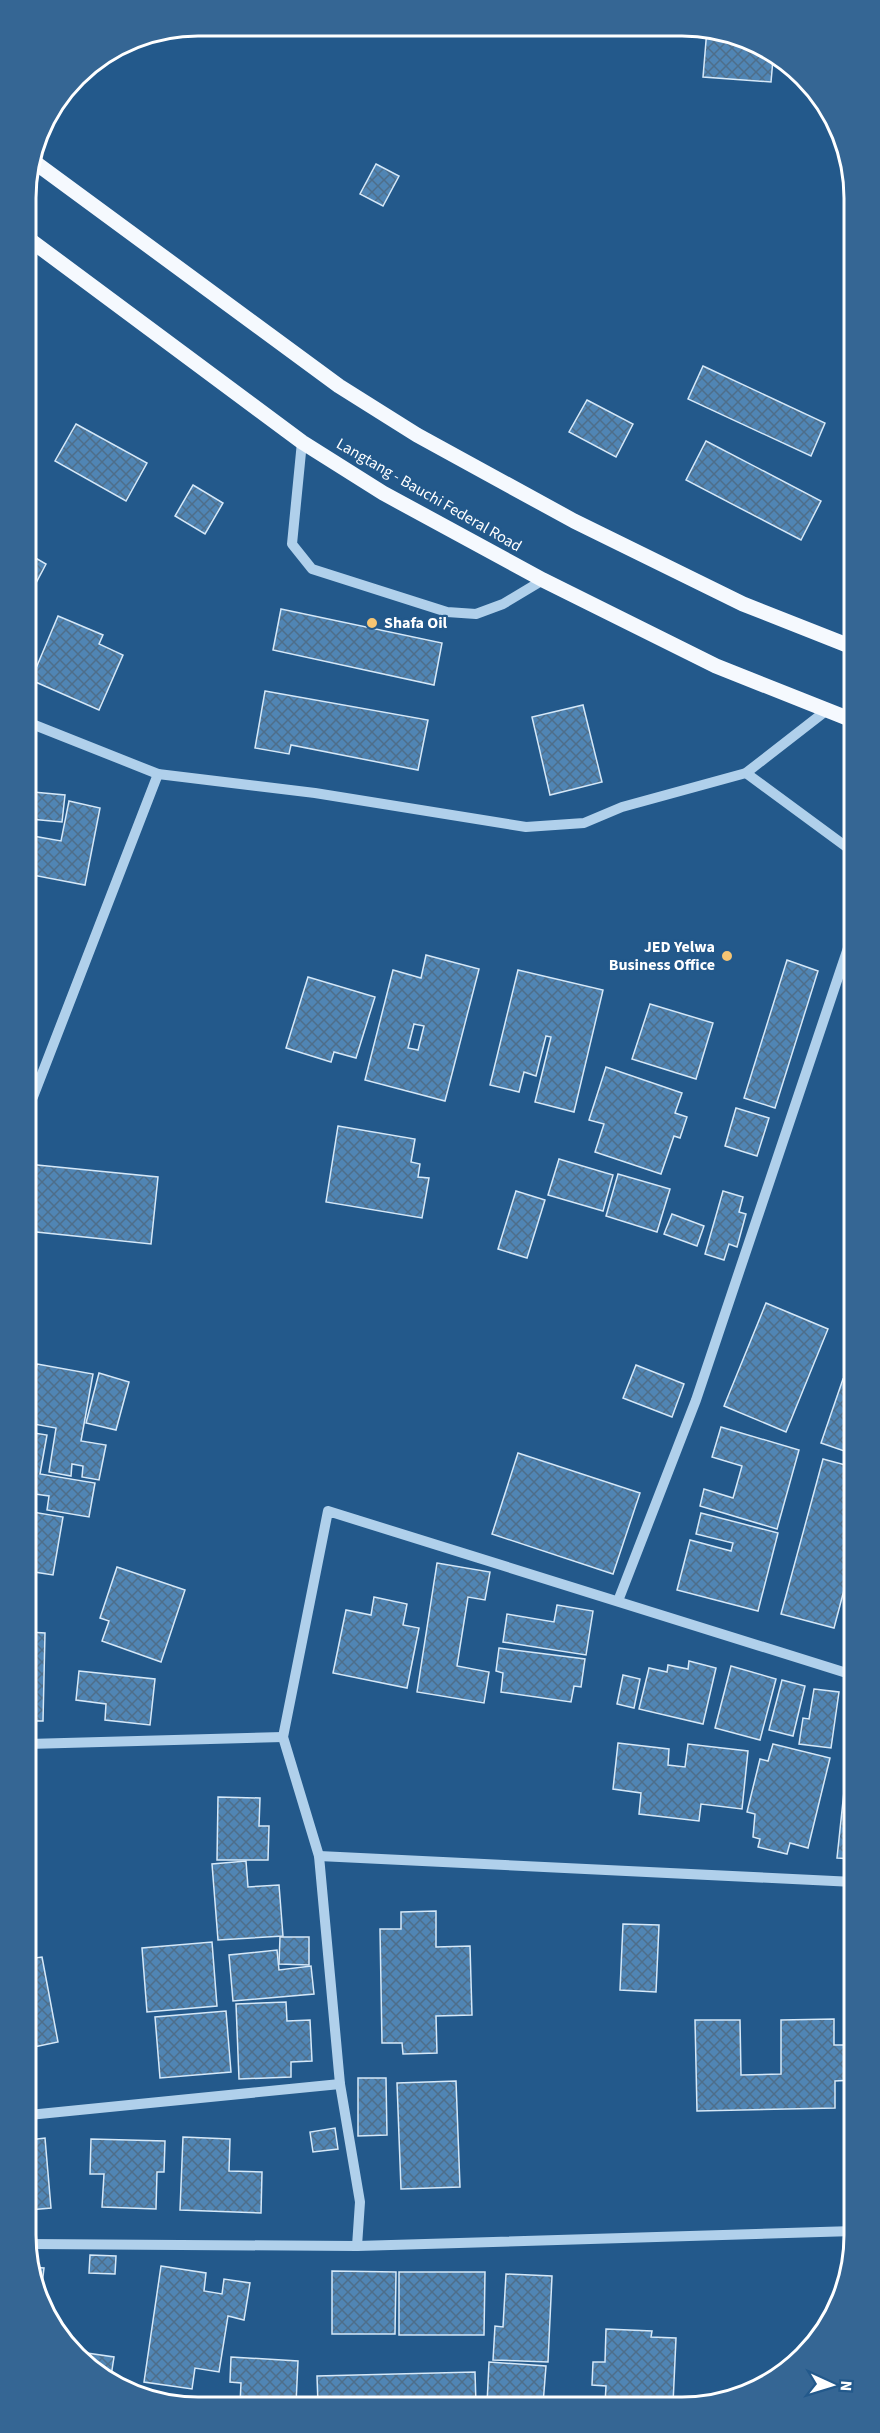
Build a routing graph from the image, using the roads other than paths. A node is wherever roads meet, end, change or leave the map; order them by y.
1 (40, 166) edge
2 (36, 244) edge
3 (302, 442) junction
4 (543, 580) junction
5 (844, 644) edge
6 (827, 710) junction
7 (844, 717) edge
8 (36, 726) edge
9 (746, 773) junction
10 (158, 774) junction
11 (844, 844) edge
12 (844, 960) edge
13 (36, 1089) edge
14 (618, 1601) junction
15 (844, 1672) edge
16 (283, 1737) junction
17 (36, 1744) edge
18 (319, 1856) junction
19 (844, 1882) edge
20 (340, 2084) junction
21 (36, 2114) edge
22 (844, 2231) edge
23 (36, 2244) edge
24 (357, 2246) junction

1 - 5 main road
2 - 3 main road, Langtang - Bauchi Federal Road
3 - 4 main road, Langtang - Bauchi Federal Road
3 - 4 street
4 - 6 main road, Langtang - Bauchi Federal Road
6 - 7 main road, Langtang - Bauchi Federal Road
6 - 9 street
8 - 10 street
9 - 10 street
9 - 11 street
10 - 13 street
12 - 14 street
14 - 15 street
14 - 16 street
16 - 17 street
16 - 18 street
18 - 19 street
18 - 20 street
20 - 21 street
20 - 24 street
22 - 24 street
23 - 24 street

